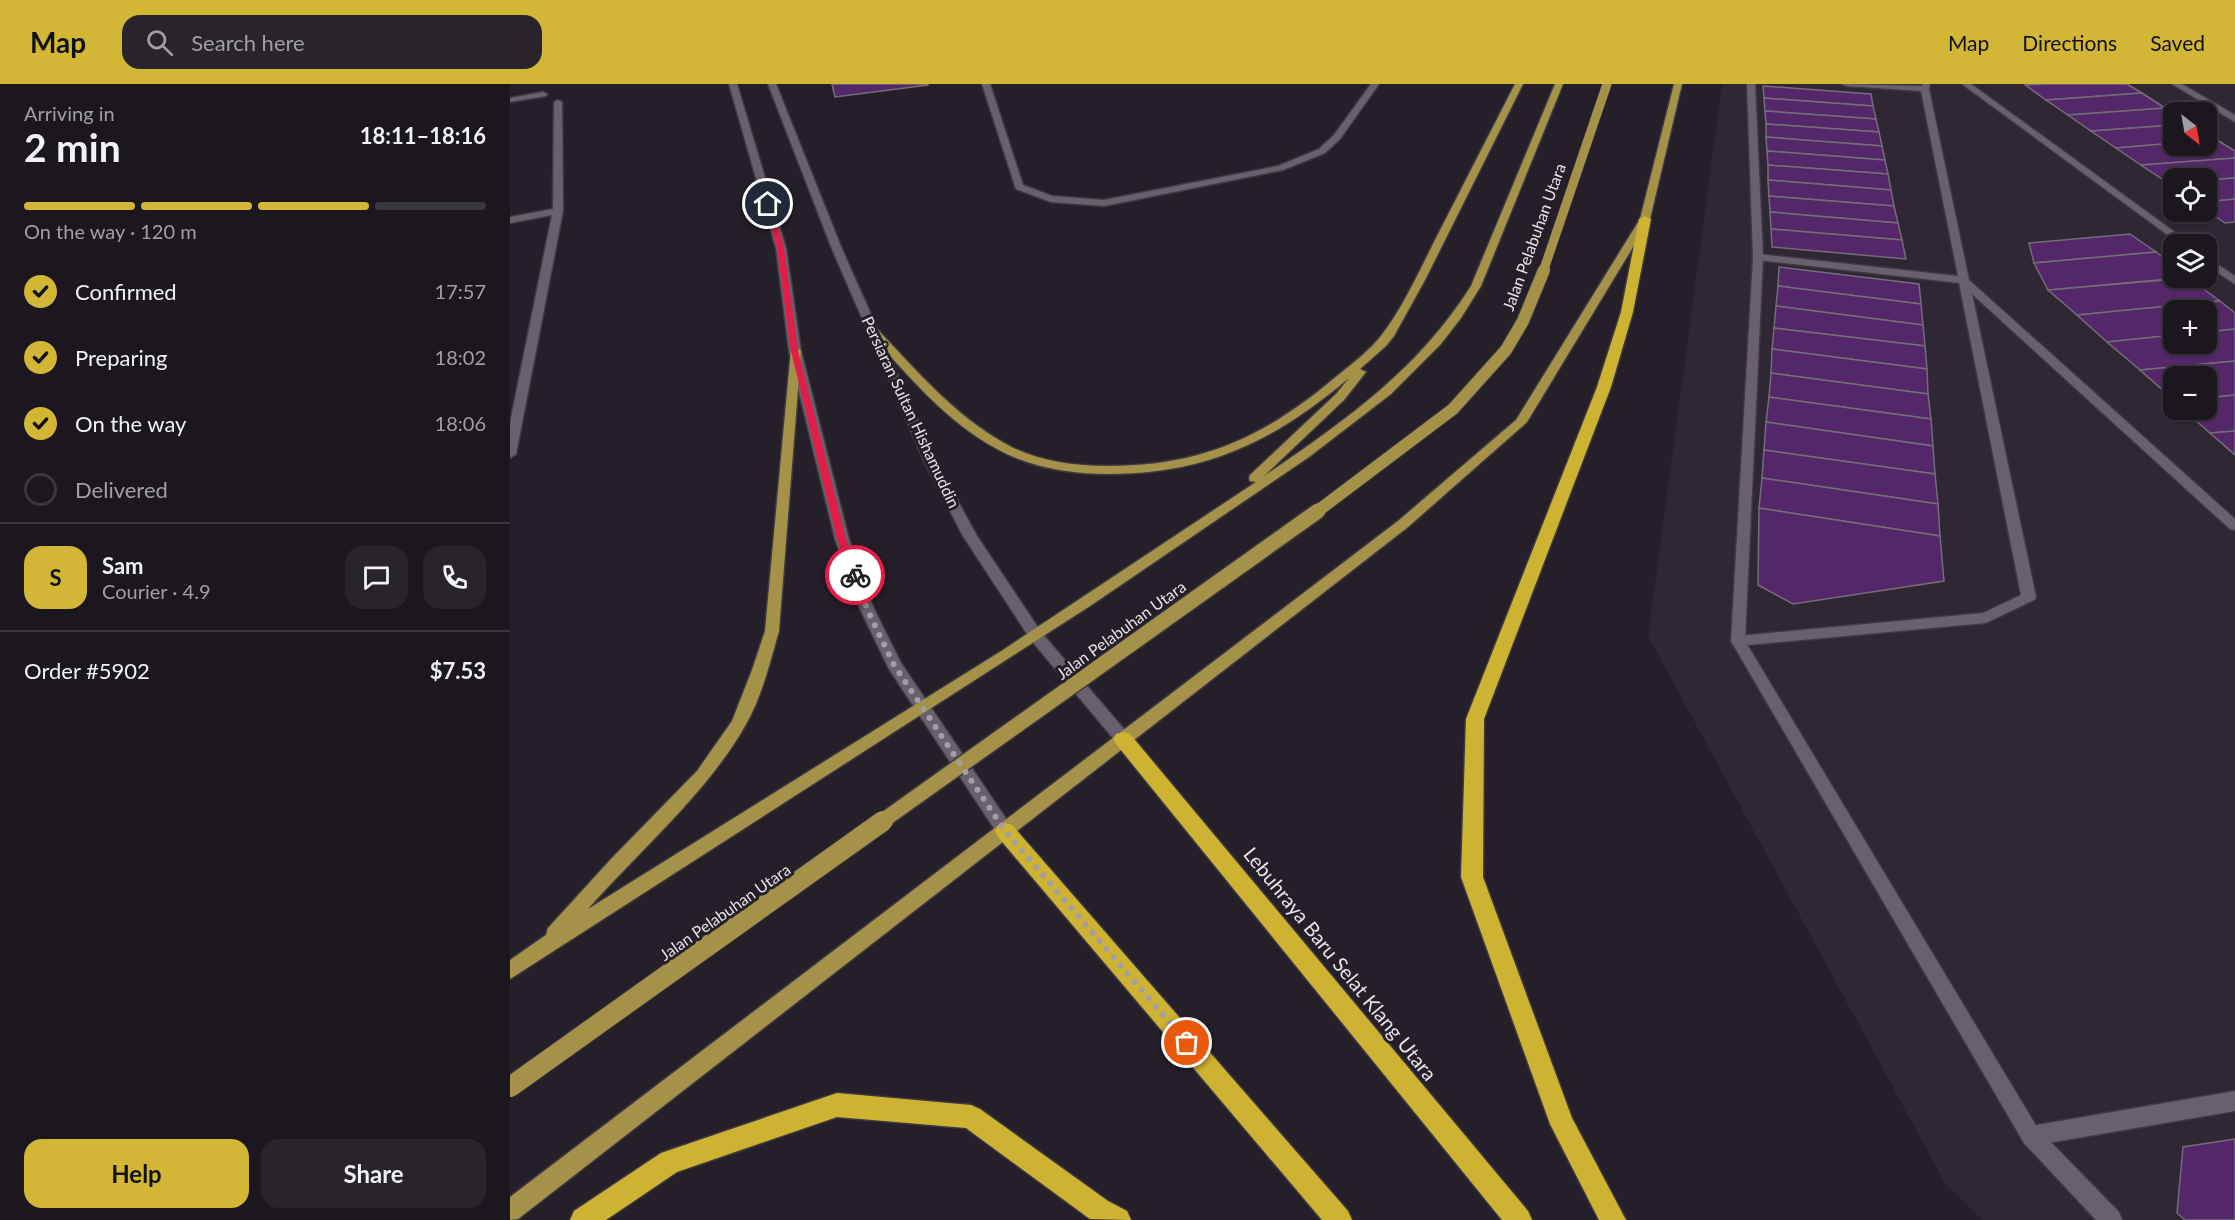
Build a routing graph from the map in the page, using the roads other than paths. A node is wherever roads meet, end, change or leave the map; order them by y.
1 (733, 84) edge
2 (772, 84) edge
3 (986, 84) edge
4 (1375, 84) edge
5 (1519, 84) edge
6 (1559, 84) edge
7 (1607, 84) edge
8 (1751, 84) edge
9 (1846, 84) edge
10 (1966, 84) edge
11 (2176, 84) edge
12 (1676, 86) edge
13 (1926, 86) edge
14 (543, 94) dead end
15 (510, 100) edge
16 (558, 102) dead end
17 (2235, 119) edge
18 (558, 211) junction
19 (1645, 219) junction
20 (510, 220) edge
21 (2172, 234) edge
22 (1758, 257) junction
23 (2217, 268) edge
24 (1963, 280) junction
25 (2235, 281) edge
26 (874, 332) junction
27 (1388, 336) junction
28 (795, 351) junction
29 (510, 454) edge
30 (2235, 526) edge
31 (1198, 527) junction
32 (1036, 636) junction
33 (1738, 641) junction
34 (922, 710) junction
35 (1123, 739) junction
36 (1005, 831) junction
37 (543, 947) junction
38 (510, 971) edge
39 (510, 1087) edge
40 (2235, 1101) edge
41 (2031, 1136) junction
42 (510, 1210) edge
43 (583, 1220) edge
44 (1118, 1220) edge
45 (1339, 1220) edge
46 (1519, 1220) edge
47 (1613, 1220) edge
48 (2111, 1220) edge

1 - 28 street
2 - 26 street, Persiaran Sultan Hishamuddin
3 - 4 street
5 - 27 main road
6 - 31 main road
7 - 39 main road, Jalan Pelabuhan Utara, bridge
8 - 22 street
9 - 13 street
10 - 21 street
11 - 17 street
12 - 19 main road
13 - 24 street
14 - 15 street
16 - 18 street
18 - 20 street
18 - 29 street
19 - 35 main road
19 - 47 highway
22 - 24 street
22 - 33 street
23 - 25 street
24 - 30 street
24 - 33 street
26 - 27 main road
26 - 32 street, Persiaran Sultan Hishamuddin
27 - 31 main road
28 - 34 street
28 - 37 main road
31 - 32 main road
32 - 34 main road
32 - 35 street, Persiaran Sultan Hishamuddin
33 - 41 street
34 - 36 street
34 - 37 main road
35 - 36 main road
35 - 46 highway, Lebuhraya Baru Selat Klang Utara
36 - 42 main road
36 - 45 highway
37 - 38 main road
40 - 41 street
41 - 48 street
43 - 44 highway

